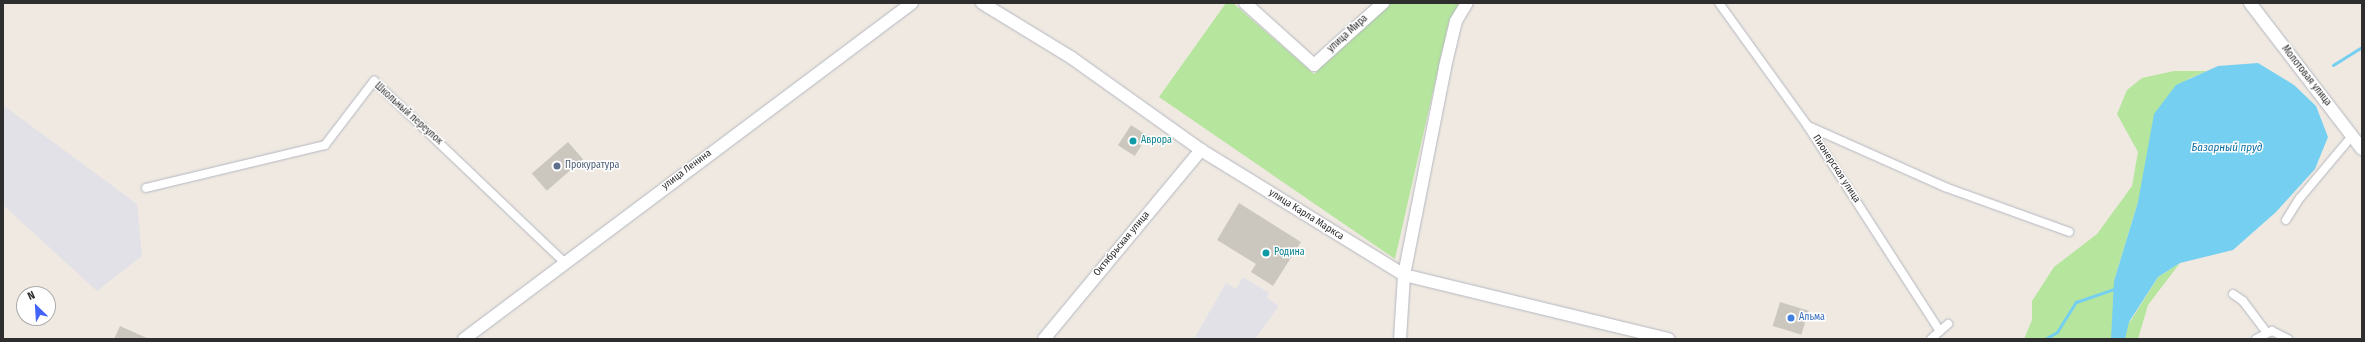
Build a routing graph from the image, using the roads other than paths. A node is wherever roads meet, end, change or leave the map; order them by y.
1 (912, 3) edge
2 (982, 3) edge
3 (1245, 3) edge
4 (1383, 3) edge
5 (1467, 3) edge
6 (1719, 3) edge
7 (2250, 3) edge
8 (1807, 125) junction
9 (2352, 136) junction
10 (2362, 149) edge
11 (1201, 150) junction
12 (146, 188) dead end
13 (2286, 220) dead end
14 (2069, 232) dead end
15 (564, 262) junction
16 (1404, 275) junction
17 (2233, 294) dead end
18 (1948, 324) dead end
19 (1940, 331) junction
20 (2266, 332) junction
21 (464, 339) edge
22 (1044, 339) edge
23 (1400, 339) edge
24 (1668, 339) edge
25 (1931, 339) edge
26 (2256, 339) edge
27 (2288, 339) edge

1 - 15 street, улица Ленина
2 - 11 street, улица Карла Маркса
3 - 4 street, улица Мира
5 - 16 street
6 - 8 street, Пионерская улица
7 - 9 street, Молотовая улица
8 - 14 street
8 - 19 street, Пионерская улица
9 - 10 street, Молотовая улица
9 - 13 street
11 - 16 street, улица Карла Маркса
11 - 22 street, Октябрьская улица
12 - 15 street, Школьный переулок
15 - 21 street, улица Ленина
16 - 23 street
16 - 24 street, улица Карла Маркса
17 - 20 street
18 - 19 street
19 - 25 street
20 - 26 street
20 - 27 street

